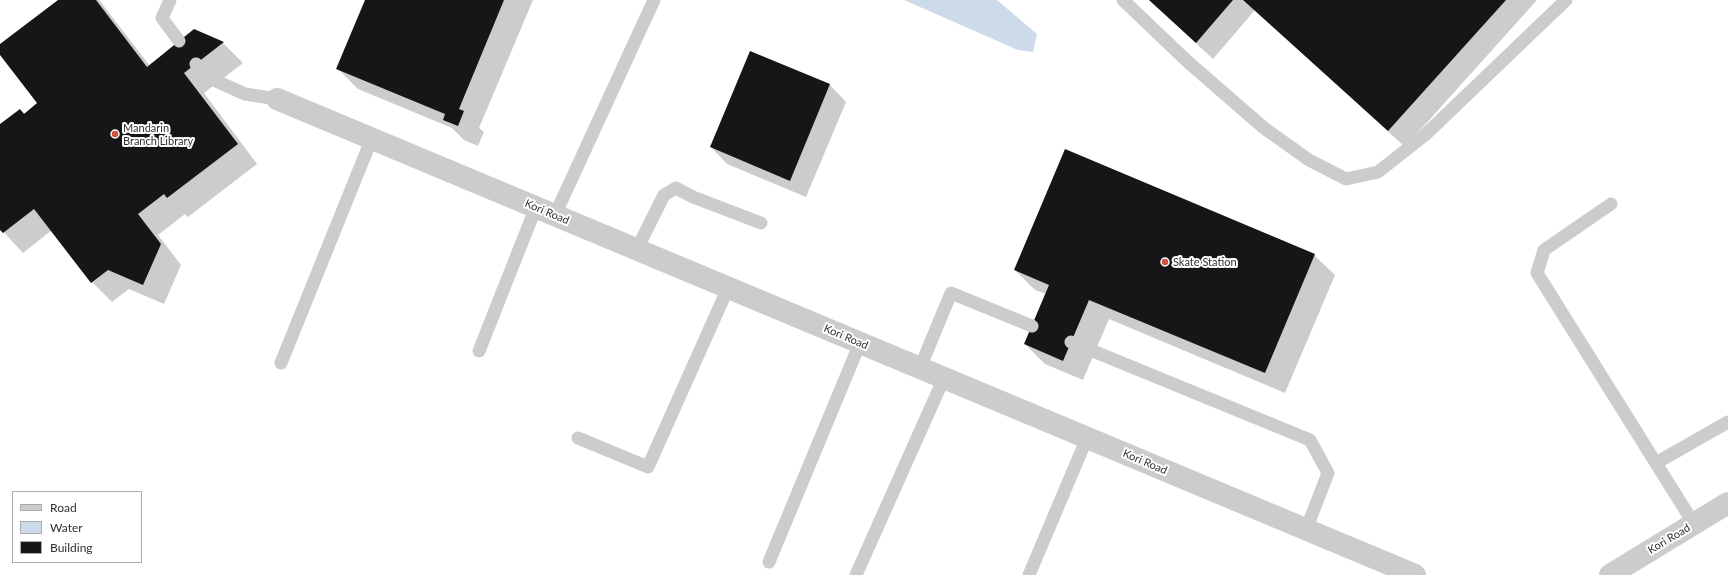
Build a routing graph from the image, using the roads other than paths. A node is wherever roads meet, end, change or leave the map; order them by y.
1 (170, 0) edge
2 (654, 0) edge
3 (1123, 0) edge
4 (1566, 0) edge
5 (179, 41) dead end
6 (196, 64) dead end
7 (277, 99) joint
8 (372, 138) junction
9 (1611, 204) dead end
10 (545, 211) junction
11 (761, 223) dead end
12 (637, 249) junction
13 (728, 288) junction
14 (1032, 326) dead end
15 (1071, 342) dead end
16 (860, 343) junction
17 (479, 351) dead end
18 (281, 363) dead end
19 (920, 368) junction
20 (944, 378) junction
21 (1728, 422) edge
22 (578, 438) dead end
23 (1087, 438) junction
24 (1656, 463) junction
25 (1728, 503) edge
26 (1694, 524) junction
27 (1306, 530) junction
28 (769, 562) dead end
29 (856, 575) edge
30 (1029, 575) edge
31 (1415, 575) edge
32 (1610, 575) edge

1 - 5 lane
2 - 10 lane
3 - 4 lane
6 - 7 lane
7 - 8 street, Kori Road
8 - 10 street, Kori Road
8 - 18 lane
9 - 24 lane
10 - 12 street, Kori Road
10 - 17 lane
11 - 12 lane
12 - 13 street, Kori Road
13 - 16 street, Kori Road
13 - 22 lane
14 - 19 lane
15 - 27 lane
16 - 19 street, Kori Road
16 - 28 lane
19 - 20 street, Kori Road
20 - 23 street, Kori Road
20 - 29 lane
21 - 24 lane
23 - 27 street, Kori Road
23 - 30 lane
24 - 26 lane
25 - 26 street, Kori Road
26 - 32 street, Kori Road
27 - 31 street, Kori Road

